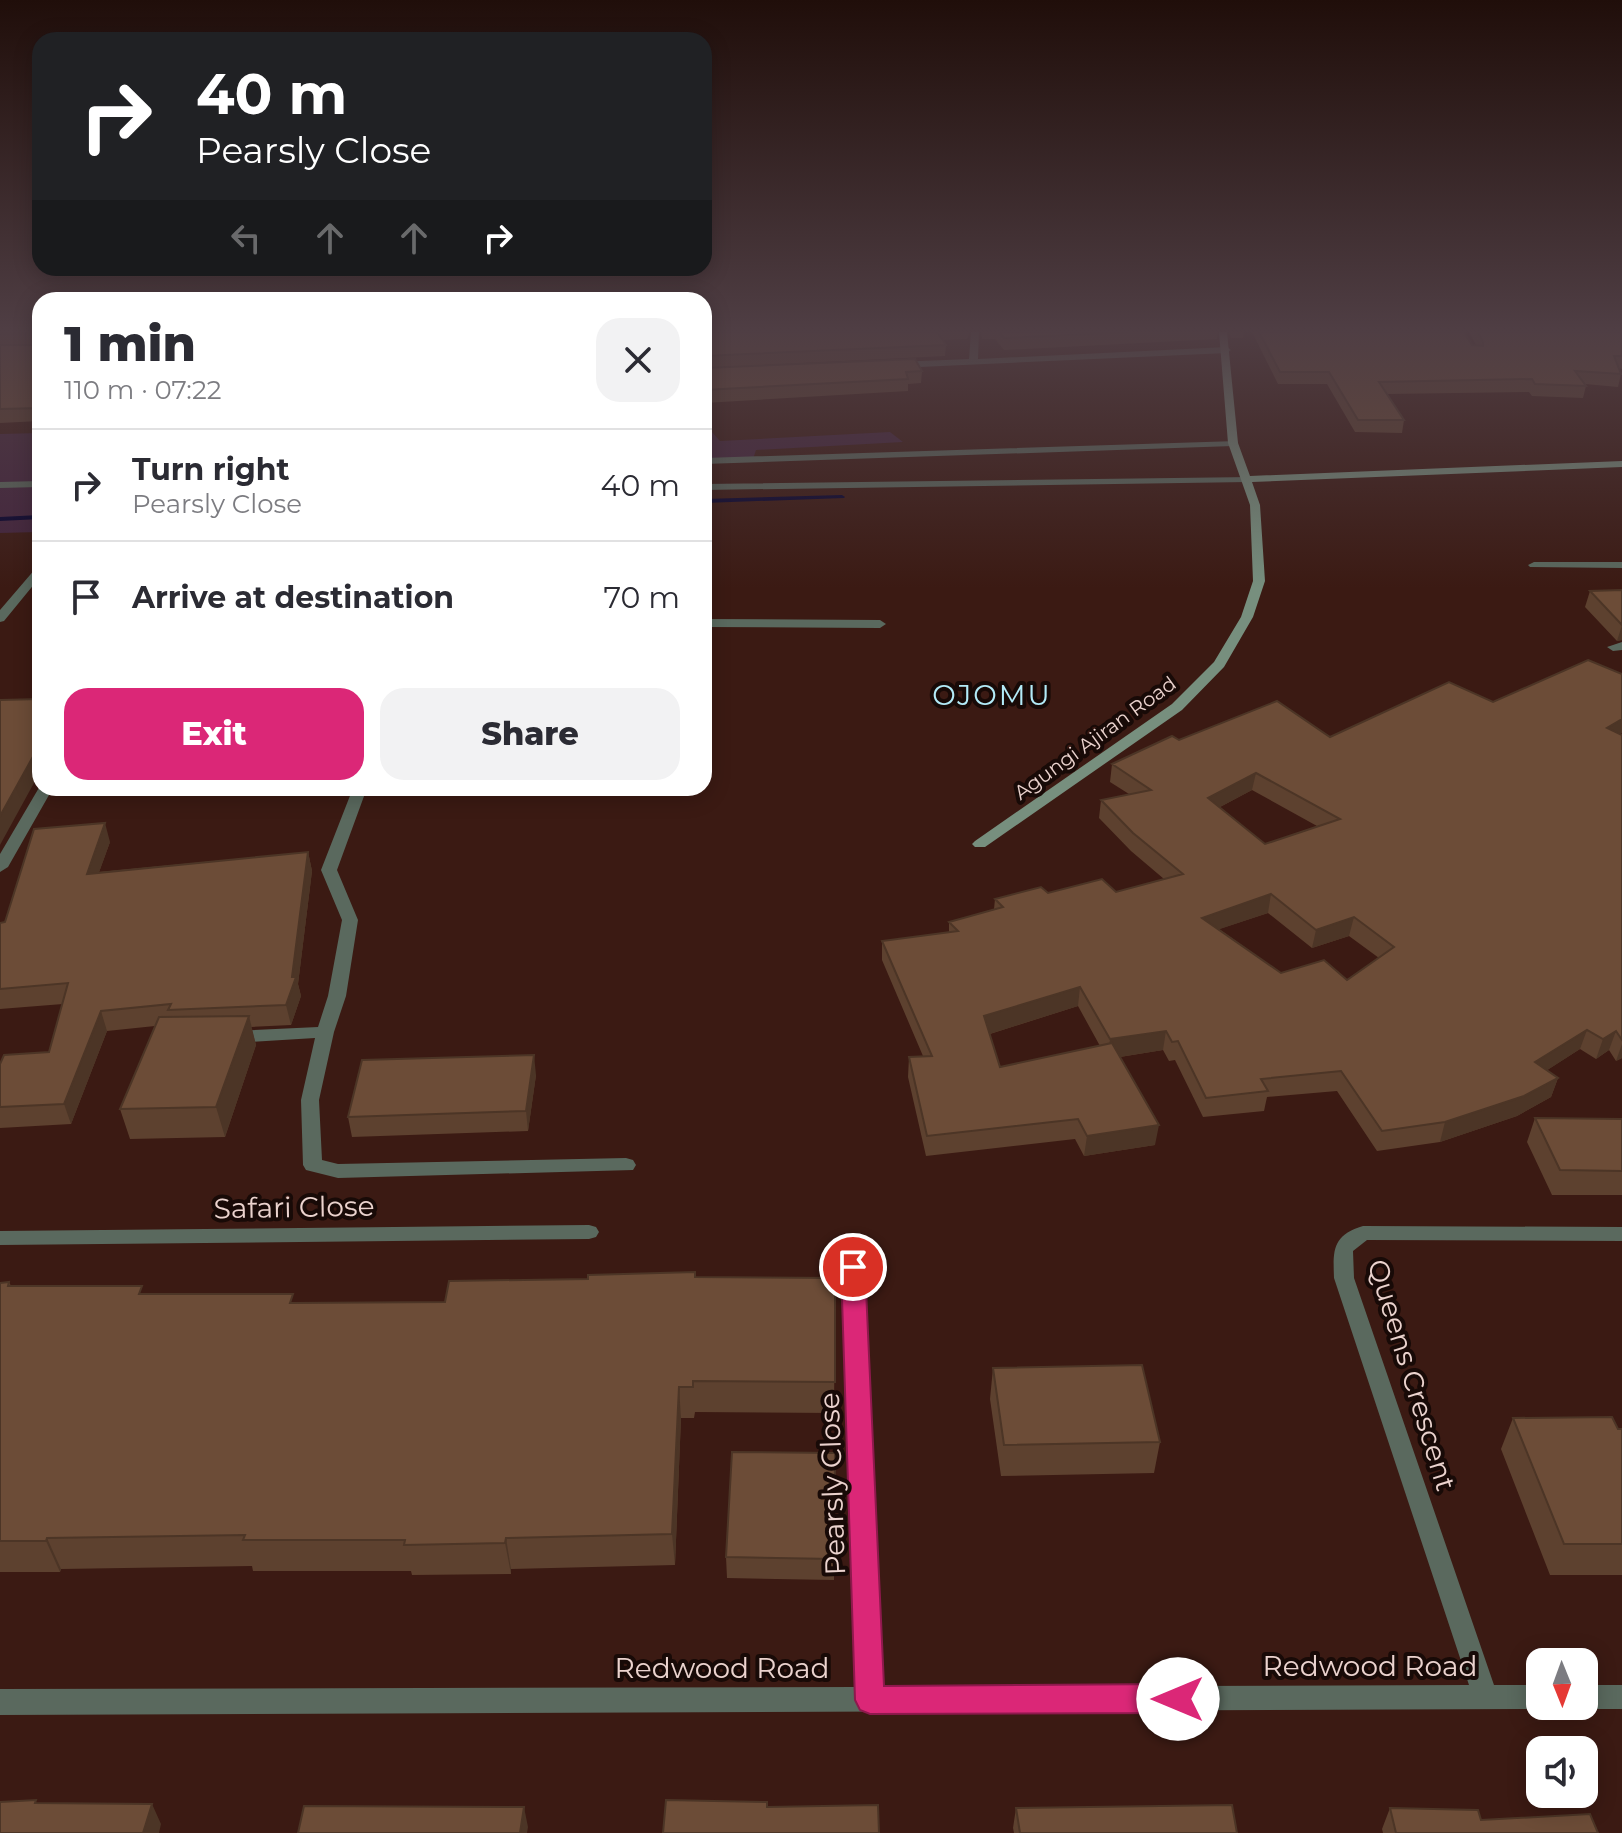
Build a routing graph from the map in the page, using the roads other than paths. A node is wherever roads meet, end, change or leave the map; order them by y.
1 (1231, 418) edge
2 (1233, 443) junction
3 (712, 461) edge
4 (1622, 464) edge
5 (1248, 479) junction
6 (32, 484) edge
7 (0, 485) edge
8 (712, 487) edge
9 (1534, 565) dead end
10 (1622, 565) edge
11 (32, 580) edge
12 (0, 618) edge
13 (712, 623) edge
14 (880, 624) dead end
15 (41, 796) edge
16 (357, 796) edge
17 (980, 844) dead end
18 (0, 867) edge
19 (325, 1032) junction
20 (216, 1037) edge
21 (626, 1165) dead end
22 (589, 1232) dead end
23 (1622, 1234) edge
24 (0, 1238) edge
25 (853, 1267) dead end
26 (1526, 1697) edge
27 (1598, 1697) edge
28 (1622, 1697) edge
29 (1486, 1698) junction
30 (870, 1700) junction
31 (0, 1702) edge

1 - 2 street, Agungi Ajiran Road
2 - 3 street
2 - 5 street, Agungi Ajiran Road
4 - 5 street
5 - 8 street
5 - 17 street, Agungi Ajiran Road
6 - 7 street
9 - 10 street
11 - 12 street
13 - 14 street
15 - 18 street
16 - 19 street
19 - 20 street
19 - 21 street
22 - 24 street, Safari Close
23 - 29 street, Queens Crescent
25 - 30 street, Pearsly Close
26 - 29 street, Redwood Road
27 - 28 street
29 - 30 street, Redwood Road
30 - 31 street, Redwood Road

